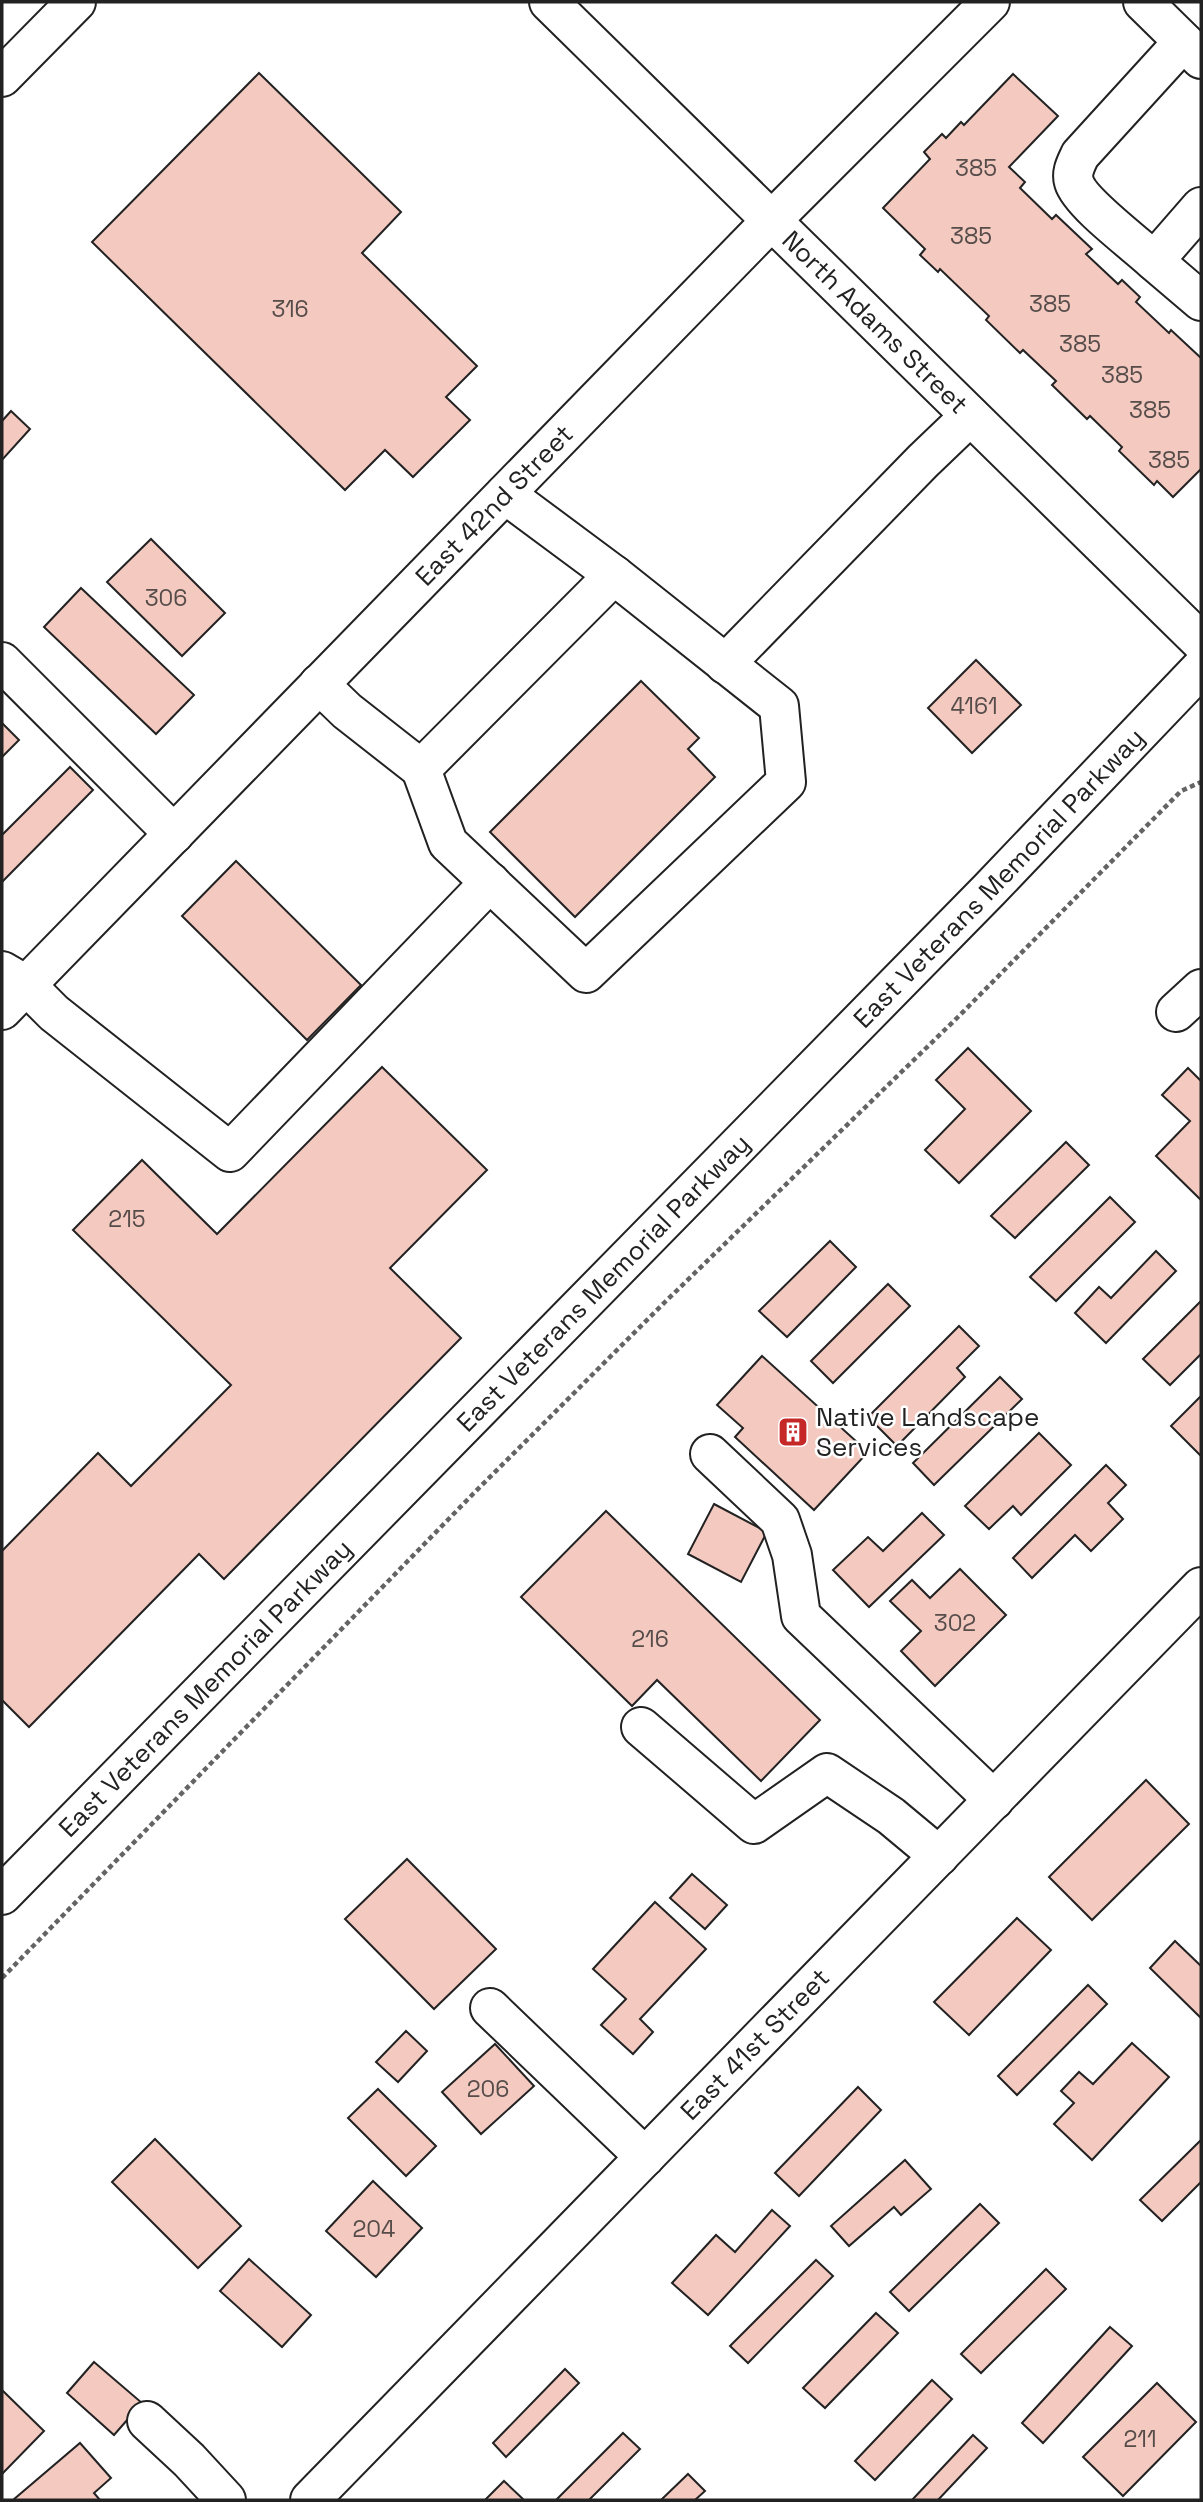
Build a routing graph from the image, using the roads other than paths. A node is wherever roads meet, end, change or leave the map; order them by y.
1 (76, 2) edge
2 (549, 2) edge
3 (990, 2) edge
4 (1143, 2) edge
5 (1192, 51) edge
6 (2, 77) edge
7 (1201, 207) edge
8 (772, 220) junction
9 (1154, 261) junction
10 (1201, 301) edge
11 (970, 416) junction
12 (505, 494) junction
13 (614, 575) junction
14 (1201, 642) edge
15 (2, 662) edge
16 (725, 664) junction
17 (1201, 668) edge
18 (319, 684) junction
19 (421, 769) junction
20 (174, 834) junction
21 (489, 882) junction
22 (10, 989) edge
23 (710, 1454) dead end
24 (1201, 1587) edge
25 (641, 1727) dead end
26 (993, 1800) junction
27 (939, 1856) junction
28 (2, 1895) edge
29 (489, 2008) dead end
30 (645, 2157) junction
31 (147, 2421) dead end
32 (226, 2500) edge
33 (310, 2500) edge

1 - 6 street
2 - 8 street, North Adams Street
3 - 8 street, East 42nd Street
4 - 5 street
5 - 9 street
7 - 9 street
8 - 11 street, North Adams Street
8 - 12 street, East 42nd Street
9 - 10 street
11 - 14 street, North Adams Street
11 - 16 street
12 - 13 street
12 - 18 street, East 42nd Street
13 - 16 street
13 - 19 street
15 - 20 street
16 - 21 street
17 - 28 street, East Veterans Memorial Parkway
18 - 19 street
18 - 20 street, East 42nd Street
19 - 21 street
20 - 22 street, East 42nd Street
21 - 22 street
23 - 26 street
24 - 26 street, East 41st Street
25 - 27 street
26 - 27 street, East 41st Street
27 - 30 street, East 41st Street
29 - 30 street
30 - 33 street, East 41st Street
31 - 32 street

